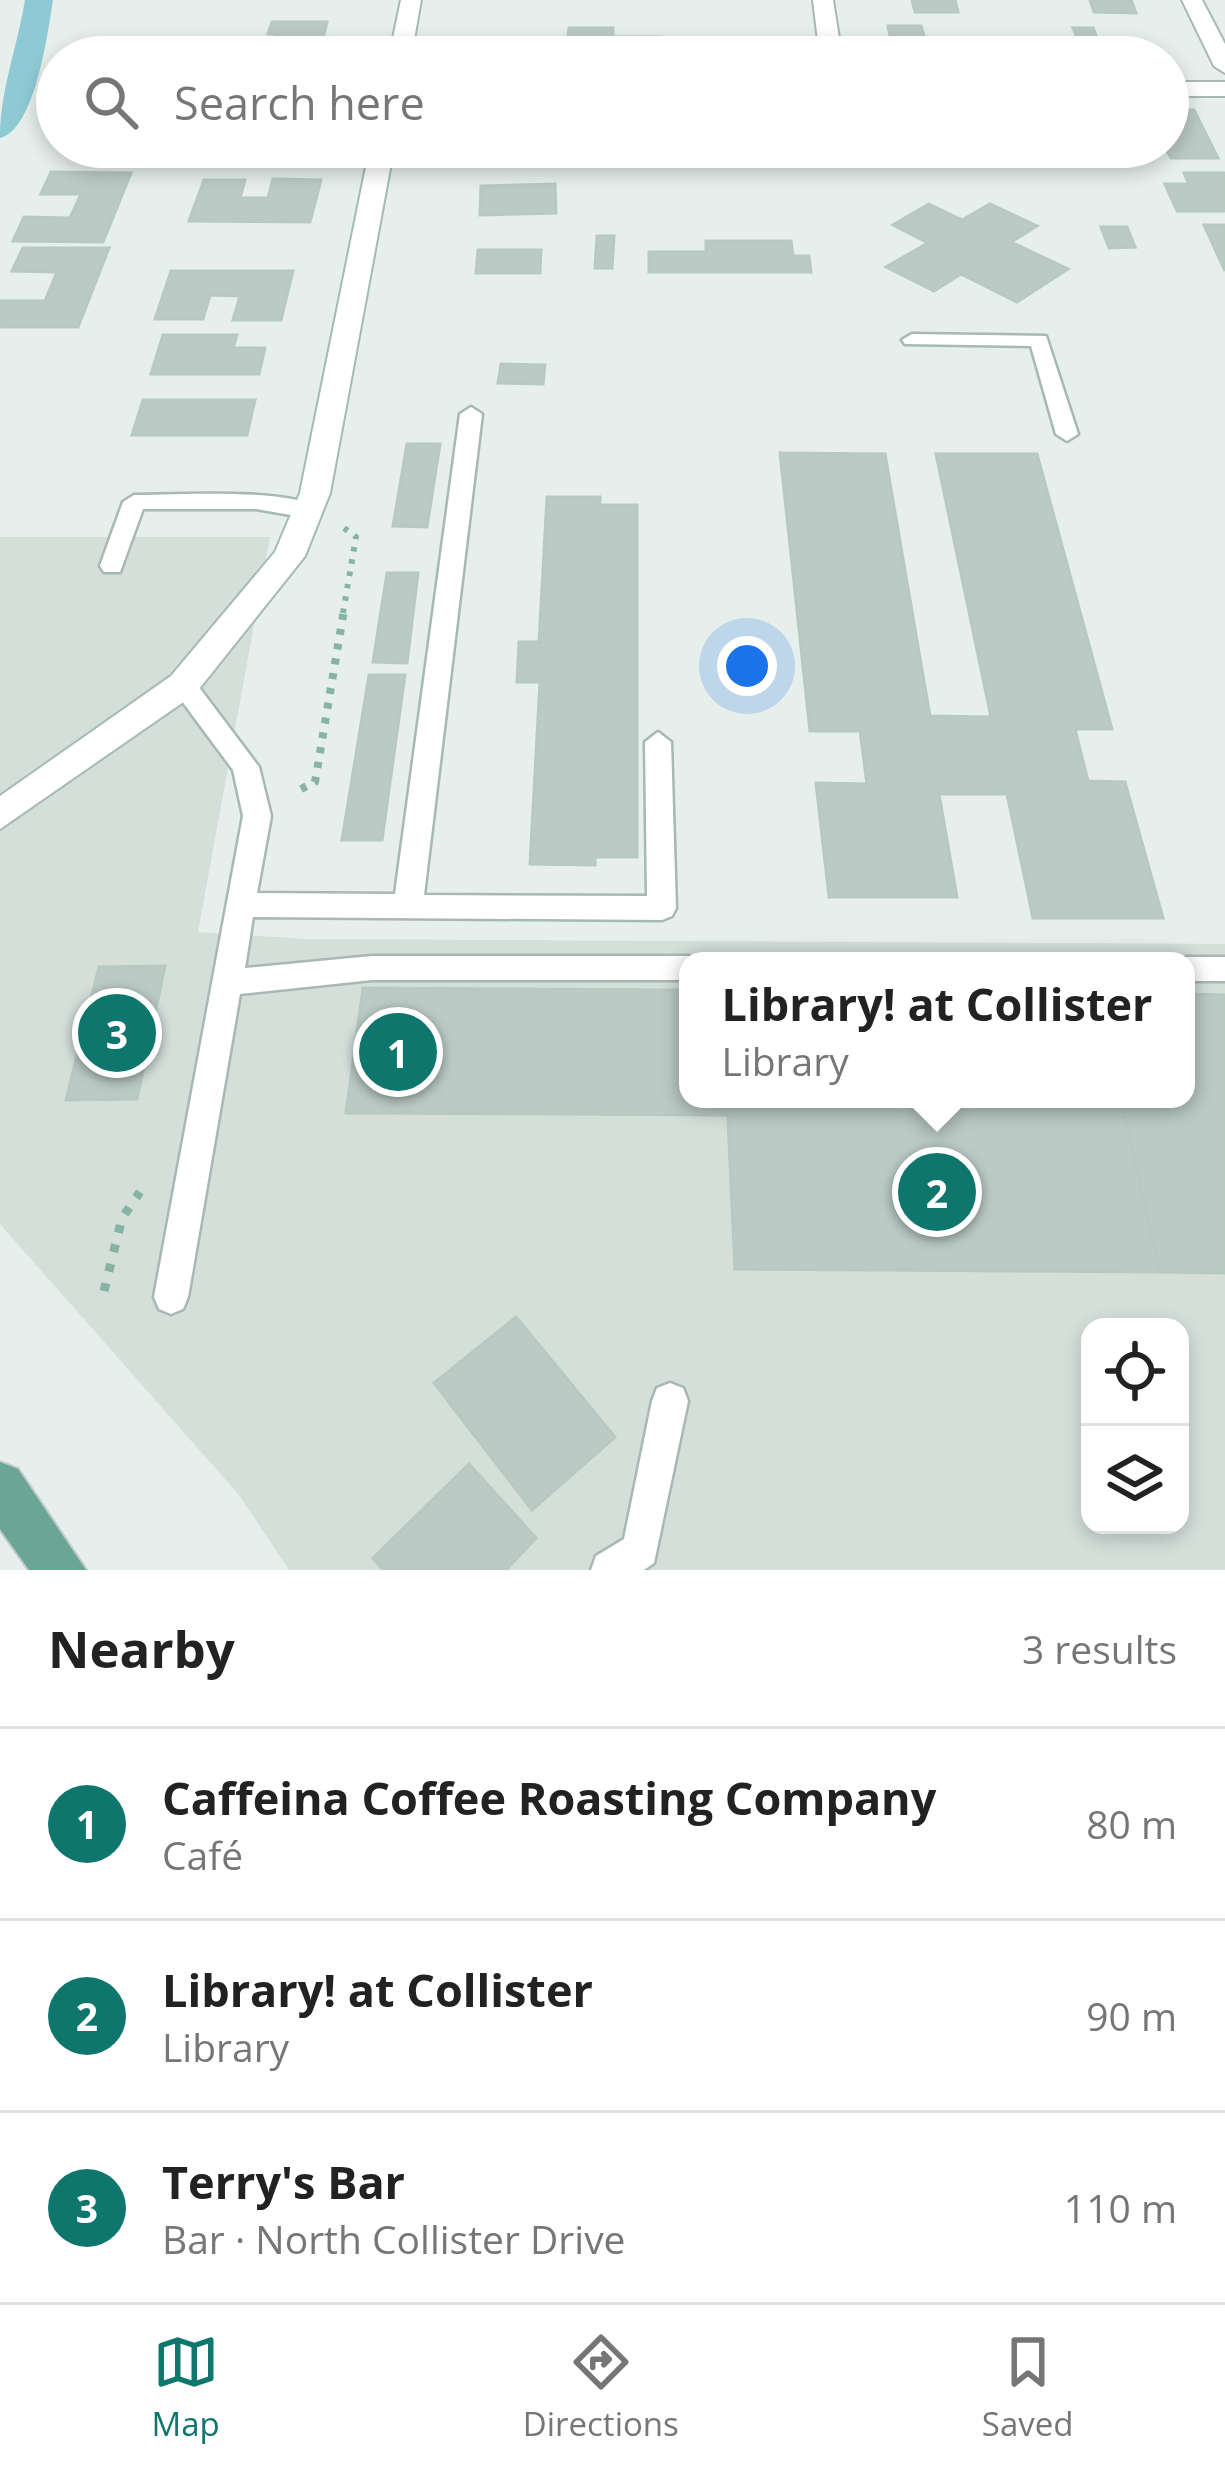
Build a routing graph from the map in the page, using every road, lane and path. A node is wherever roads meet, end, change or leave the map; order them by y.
1 (411, 0) edge
2 (823, 0) edge
3 (1192, 0) edge
4 (404, 36) edge
5 (828, 36) edge
6 (1225, 66) edge
7 (1189, 88) edge
8 (1225, 89) edge
9 (378, 168) edge
10 (912, 340) dead end
11 (471, 414) dead end
12 (1066, 434) dead end
13 (308, 510) junction
14 (344, 528) dead end
15 (112, 566) dead end
16 (183, 685) junction
17 (658, 742) dead end
18 (301, 789) dead end
19 (0, 815) edge
20 (245, 905) junction
21 (408, 906) junction
22 (679, 968) edge
23 (230, 982) junction
24 (140, 1192) dead end
25 (104, 1291) dead end
26 (171, 1297) dead end
27 (670, 1401) dead end
28 (0, 1487) edge
29 (60, 1570) edge
30 (610, 1570) edge

1 - 4 street
2 - 5 street
3 - 6 street
7 - 8 street
9 - 13 street
10 - 12 lane
11 - 21 lane
13 - 15 lane
13 - 16 street
14 - 18 path
16 - 19 street
16 - 20 lane
17 - 21 lane
20 - 21 lane
20 - 23 lane
22 - 23 lane
23 - 26 lane
24 - 25 path
27 - 30 lane
28 - 29 main road

